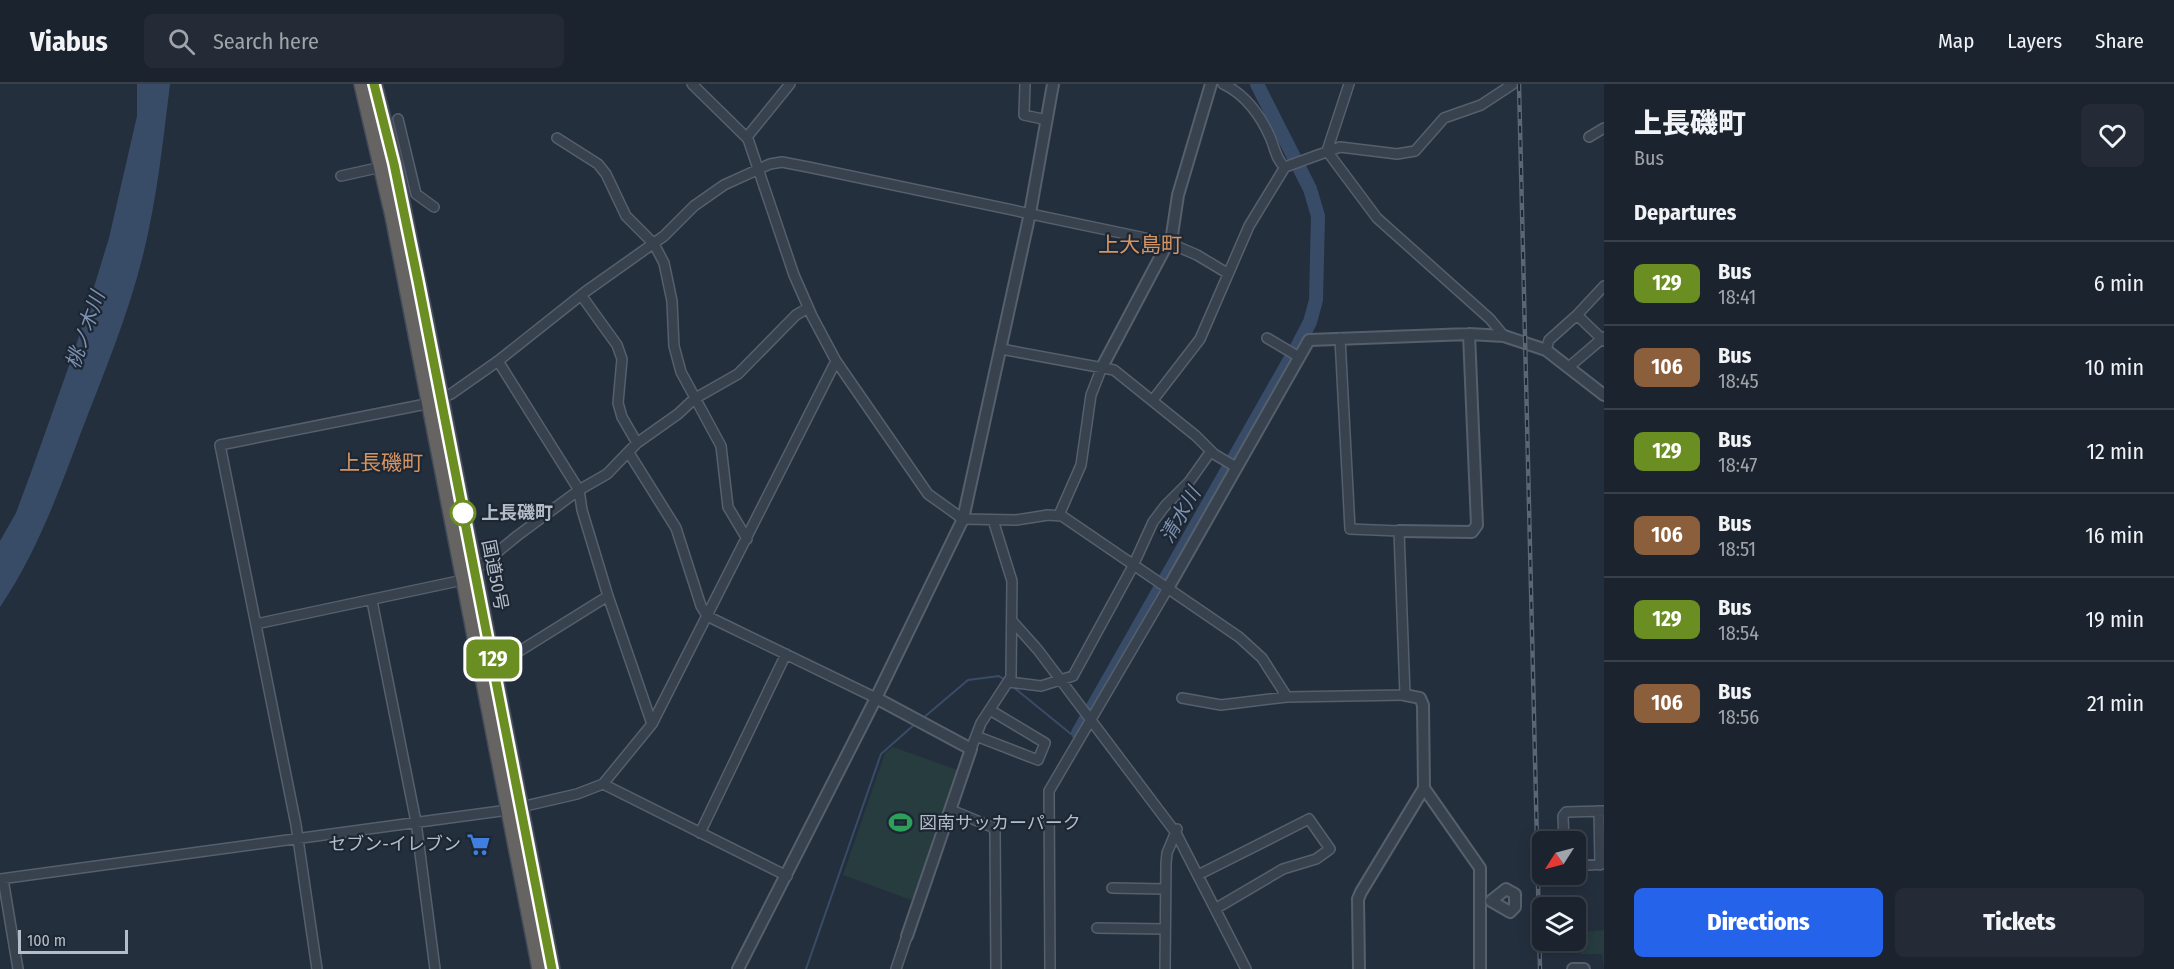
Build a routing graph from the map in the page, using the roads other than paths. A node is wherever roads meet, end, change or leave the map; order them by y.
1 (362, 84) edge
2 (374, 84) edge
3 (790, 84) edge
4 (1025, 84) edge
5 (1053, 84) edge
6 (1211, 84) edge
7 (1224, 84) edge
8 (1349, 84) edge
9 (1513, 84) edge
10 (696, 85) edge
11 (398, 119) dead end
12 (1047, 120) junction
13 (1604, 128) edge
14 (747, 137) junction
15 (1589, 137) dead end
16 (557, 138) dead end
17 (1327, 151) junction
18 (395, 163) junction
19 (1285, 167) junction
20 (759, 168) junction
21 (341, 176) dead end
22 (434, 207) dead end
23 (1030, 213) junction
24 (1169, 243) junction
25 (654, 244) junction
26 (1227, 273) junction
27 (1604, 286) edge
28 (581, 295) junction
29 (808, 308) junction
30 (1577, 315) junction
31 (1469, 334) junction
32 (1504, 336) junction
33 (1267, 338) dead end
34 (1340, 338) junction
35 (1603, 339) edge
36 (1001, 349) junction
37 (1546, 350) junction
38 (1295, 355) junction
39 (836, 361) junction
40 (498, 362) junction
41 (1570, 366) junction
42 (1102, 367) junction
43 (1604, 395) edge
44 (694, 399) junction
45 (1153, 400) junction
46 (436, 401) junction
47 (638, 443) junction
48 (1211, 451) junction
49 (629, 453) junction
50 (1232, 465) junction
51 (579, 490) junction
52 (1059, 515) junction
53 (963, 519) junction
54 (993, 520) junction
55 (1399, 531) junction
56 (747, 539) junction
57 (1133, 564) junction
58 (469, 576) junction
59 (1164, 585) junction
60 (608, 596) junction
61 (372, 601) junction
62 (707, 615) junction
63 (1013, 622) junction
64 (256, 624) junction
65 (786, 654) junction
66 (493, 661) junction
67 (1061, 680) junction
68 (1010, 682) junction
69 (1405, 695) junction
70 (1287, 697) junction
71 (876, 698) junction
72 (1182, 698) dead end
73 (990, 710) junction
74 (1089, 717) junction
75 (652, 724) junction
76 (976, 736) junction
77 (971, 748) junction
78 (603, 784) junction
79 (1424, 788) junction
80 (514, 808) junction
81 (951, 810) junction
82 (1601, 811) edge
83 (416, 822) junction
84 (1176, 831) junction
85 (1564, 831) edge
86 (700, 833) junction
87 (299, 838) junction
88 (1602, 865) edge
89 (1586, 866) edge
90 (786, 875) junction
91 (1198, 875) junction
92 (2, 879) edge
93 (1112, 888) dead end
94 (1165, 889) junction
95 (1215, 909) junction
96 (1097, 928) dead end
97 (1165, 929) junction
98 (907, 936) joint
99 (18, 969) edge
100 (317, 969) edge
101 (435, 969) edge
102 (540, 969) edge
103 (552, 969) edge
104 (738, 969) edge
105 (896, 969) edge
106 (996, 969) edge
107 (1050, 969) edge
108 (1164, 969) edge
109 (1246, 969) edge
110 (1359, 969) edge
111 (1480, 969) edge
112 (1573, 969) edge
113 (1584, 969) edge

1 - 18 highway, 国道50号
2 - 18 highway, 国道50号
3 - 14 street
4 - 12 street
5 - 12 street
6 - 24 street
7 - 19 street
8 - 17 street
9 - 17 street
10 - 14 street
11 - 18 street
12 - 23 street
13 - 15 street
14 - 20 street
16 - 25 street
17 - 19 street
17 - 32 street
18 - 21 street
18 - 22 street
18 - 46 highway, 国道50号
19 - 26 street
20 - 23 street
20 - 25 street
20 - 29 street
23 - 24 street
23 - 36 street
24 - 26 street
24 - 42 street
25 - 28 street
25 - 44 street
26 - 45 street
27 - 30 street
28 - 40 street
28 - 47 street
29 - 39 street
29 - 44 street
30 - 35 street
30 - 37 street
31 - 32 street
31 - 34 street
31 - 55 street
32 - 37 street
33 - 38 street
34 - 38 street
34 - 55 street
35 - 41 street
36 - 42 street
36 - 53 street
37 - 41 street
38 - 50 street
39 - 53 street
39 - 56 street
40 - 46 street
40 - 51 street
41 - 43 street
42 - 45 street
42 - 52 street
44 - 47 street
44 - 56 street
45 - 48 street
46 - 58 highway, 国道50号
46 - 64 street
47 - 49 street
48 - 50 street
48 - 57 street
49 - 51 street
49 - 62 street
50 - 59 street
51 - 58 street
51 - 60 street
52 - 54 street
52 - 57 street
53 - 54 street
53 - 71 street
54 - 63 street
55 - 69 street
56 - 62 street
57 - 59 street
57 - 67 street
58 - 61 street
58 - 66 highway, 国道50号
58 - 80 highway, 国道50号
59 - 70 street
59 - 74 street
60 - 66 street
60 - 75 street
61 - 64 street
61 - 83 street
62 - 65 street
62 - 75 street
63 - 67 street
63 - 68 street
64 - 87 street
65 - 71 street
65 - 86 street
66 - 80 highway, 国道50号
67 - 68 street
67 - 74 street
68 - 73 street
69 - 70 street
69 - 79 street
70 - 72 street
71 - 77 street
71 - 90 street
73 - 76 street
73 - 76 street
74 - 84 street
74 - 107 street
75 - 78 street
76 - 77 street
77 - 81 street
78 - 80 street
78 - 86 street
79 - 110 street
79 - 111 street
80 - 83 street
80 - 102 highway, 国道50号
80 - 103 highway, 国道50号
81 - 98 street
81 - 106 street
82 - 85 street
82 - 88 street
83 - 87 street
83 - 101 street
84 - 91 street
84 - 94 street
86 - 90 street
87 - 92 street
87 - 100 street
88 - 89 street
90 - 104 street
91 - 95 street
91 - 95 street
92 - 99 street
93 - 94 street
94 - 97 street
95 - 109 street
96 - 97 street
97 - 108 street
98 - 105 street
112 - 113 street

